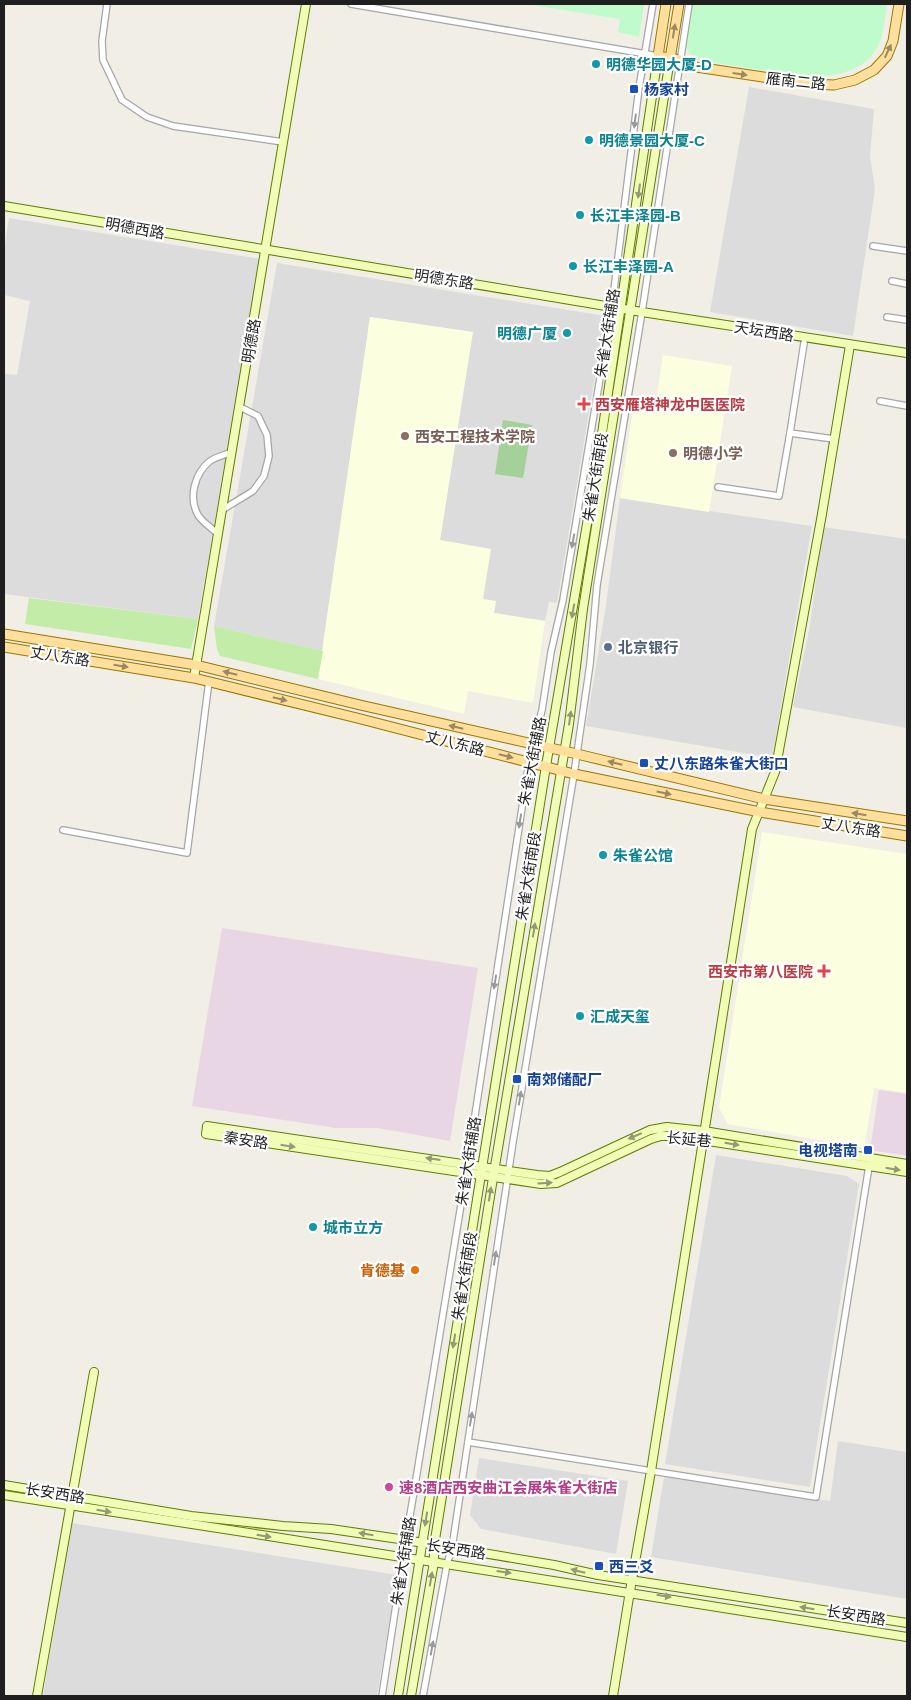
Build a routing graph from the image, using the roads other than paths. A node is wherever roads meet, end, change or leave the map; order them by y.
1 (107, 4) edge
2 (306, 4) edge
3 (351, 4) edge
4 (653, 4) edge
5 (666, 4) edge
6 (679, 4) edge
7 (689, 4) edge
8 (899, 4) edge
9 (645, 54) junction
10 (658, 56) junction
11 (670, 58) junction
12 (680, 60) junction
13 (284, 142) junction
14 (4, 206) edge
15 (873, 246) dead end
16 (266, 251) junction
17 (907, 251) edge
18 (892, 281) dead end
19 (907, 284) edge
20 (612, 306) junction
21 (621, 309) junction
22 (631, 310) junction
23 (642, 312) junction
24 (887, 317) dead end
25 (907, 320) edge
26 (804, 343) dead end
27 (850, 345) junction
28 (907, 353) edge
29 (880, 401) dead end
30 (907, 406) edge
31 (240, 407) junction
32 (790, 432) junction
33 (834, 439) junction
34 (232, 452) junction
35 (718, 487) dead end
36 (222, 510) junction
37 (218, 534) junction
38 (4, 634) edge
39 (4, 647) edge
40 (196, 665) junction
41 (194, 678) junction
42 (209, 682) junction
43 (533, 745) junction
44 (550, 748) junction
45 (564, 751) junction
46 (577, 754) junction
47 (529, 762) junction
48 (546, 766) junction
49 (561, 770) junction
50 (574, 774) junction
51 (764, 799) junction
52 (760, 812) junction
53 (907, 821) edge
54 (63, 830) dead end
55 (907, 836) edge
56 (704, 1135) junction
57 (467, 1164) junction
58 (907, 1164) edge
59 (868, 1166) junction
60 (481, 1167) junction
61 (494, 1169) junction
62 (508, 1171) junction
63 (907, 1172) edge
64 (466, 1174) junction
65 (480, 1176) junction
66 (493, 1178) junction
67 (507, 1180) junction
68 (94, 1372) dead end
69 (468, 1442) junction
70 (651, 1471) junction
71 (4, 1485) edge
72 (4, 1495) edge
73 (71, 1496) junction
74 (70, 1505) junction
75 (406, 1540) junction
76 (423, 1544) junction
77 (434, 1546) junction
78 (452, 1548) junction
79 (404, 1558) junction
80 (419, 1560) junction
81 (434, 1562) junction
82 (447, 1564) junction
83 (633, 1580) junction
84 (630, 1591) junction
85 (907, 1623) edge
86 (907, 1636) edge
87 (37, 1696) edge
88 (382, 1696) edge
89 (398, 1696) edge
90 (411, 1696) edge
91 (424, 1696) edge
92 (613, 1696) edge

1 - 13 street
2 - 13 main road, 明德路
3 - 9 street, 雁南二路
4 - 9 street, 朱雀大街辅路
5 - 10 main road
11 -> 6 main road
7 - 12 street, 朱雀大街辅路
12 -> 8 main road, 雁南二路
9 - 10 street, 雁南二路
9 -> 20 street, 朱雀大街辅路
10 - 11 main road, 雁南二路
10 -> 21 main road, 朱雀大街南段
11 - 12 main road, 雁南二路
11 - 22 main road, 朱雀大街南段
12 - 23 street, 朱雀大街辅路
13 - 16 main road, 明德路
14 - 16 main road, 明德西路
15 - 17 street
16 - 20 main road, 明德东路
16 - 31 main road, 明德路
18 - 19 street
20 - 21 main road, 明德东路
20 -> 43 street, 朱雀大街辅路
21 - 22 main road, 天坛西路
21 -> 44 main road, 朱雀大街南段
22 - 23 main road, 天坛西路
45 -> 22 main road, 朱雀大街南段
23 - 27 main road, 天坛西路
23 - 46 street, 朱雀大街辅路
24 - 25 street
26 - 32 street
27 - 28 main road, 天坛西路
27 - 33 main road
29 - 30 street
31 - 34 main road, 明德路
31 - 36 street
32 - 33 street
32 - 35 street
33 - 51 main road
34 - 36 main road, 明德路
34 - 37 street
36 - 37 main road, 明德路
37 - 40 main road, 明德路
38 - 40 main road, 丈八东路
39 -> 41 main road, 丈八东路
40 - 41 main road, 明德路
43 -> 40 main road, 丈八东路
41 - 42 main road, 丈八东路
42 -> 47 main road, 丈八东路
42 - 54 street
43 - 44 main road, 丈八东路
43 - 47 street, 朱雀大街辅路
44 - 45 main road, 丈八东路
44 - 48 main road, 朱雀大街南段
45 - 46 main road, 丈八东路
45 - 49 main road, 朱雀大街南段
46 - 50 street, 朱雀大街辅路
51 -> 46 main road, 丈八东路
47 - 48 main road, 丈八东路
47 -> 57 street, 朱雀大街辅路
48 - 49 main road, 丈八东路
48 - 60 main road, 朱雀大街南段
49 - 50 main road, 丈八东路
61 -> 49 main road, 朱雀大街南段
50 -> 52 main road, 丈八东路
62 -> 50 street, 朱雀大街辅路
51 - 52 main road
53 -> 51 main road, 丈八东路
52 - 55 main road, 丈八东路
52 - 56 main road
56 - 58 main road, 长延巷
56 -> 59 main road, 长延巷
56 -> 62 main road, 长延巷
67 -> 56 main road, 长延巷
56 - 70 main road
57 - 60 main road, 秦安路
57 - 64 street, 朱雀大街辅路
57 -> 64 main road, 秦安路
59 -> 63 main road, 长延巷
59 - 70 street
60 - 61 main road, 长延巷
60 - 65 main road, 朱雀大街南段
61 - 62 main road, 长延巷
61 - 66 main road, 朱雀大街南段
62 - 67 street, 朱雀大街辅路
64 - 65 main road, 秦安路
64 - 75 street, 朱雀大街辅路
65 - 66 main road, 长延巷
65 -> 76 main road, 朱雀大街南段
66 - 67 main road, 长延巷
77 -> 66 main road, 朱雀大街南段
69 -> 67 street, 朱雀大街辅路
68 - 73 main road
69 - 70 street
69 - 78 street, 朱雀大街辅路
70 - 83 main road
71 - 73 main road, 长安西路
72 - 74 main road, 长安西路
73 - 74 main road
75 -> 73 main road, 长安西路
74 -> 79 main road, 长安西路
74 - 87 main road
75 - 76 main road, 长安西路
75 - 79 street, 朱雀大街辅路
76 - 77 main road, 长安西路
76 - 80 main road, 朱雀大街南段
77 - 78 main road, 长安西路
77 - 81 main road, 朱雀大街南段
78 - 82 street, 朱雀大街辅路
83 -> 78 main road, 长安西路
79 - 80 main road, 长安西路
79 - 88 street, 朱雀大街辅路
80 - 81 main road, 长安西路
80 - 89 main road, 朱雀大街南段
81 - 82 main road, 长安西路
90 -> 81 main road, 朱雀大街南段
82 -> 84 main road, 长安西路
91 -> 82 street, 朱雀大街辅路
83 - 84 main road
85 -> 83 main road, 长安西路
84 -> 86 main road, 长安西路
84 - 92 main road

